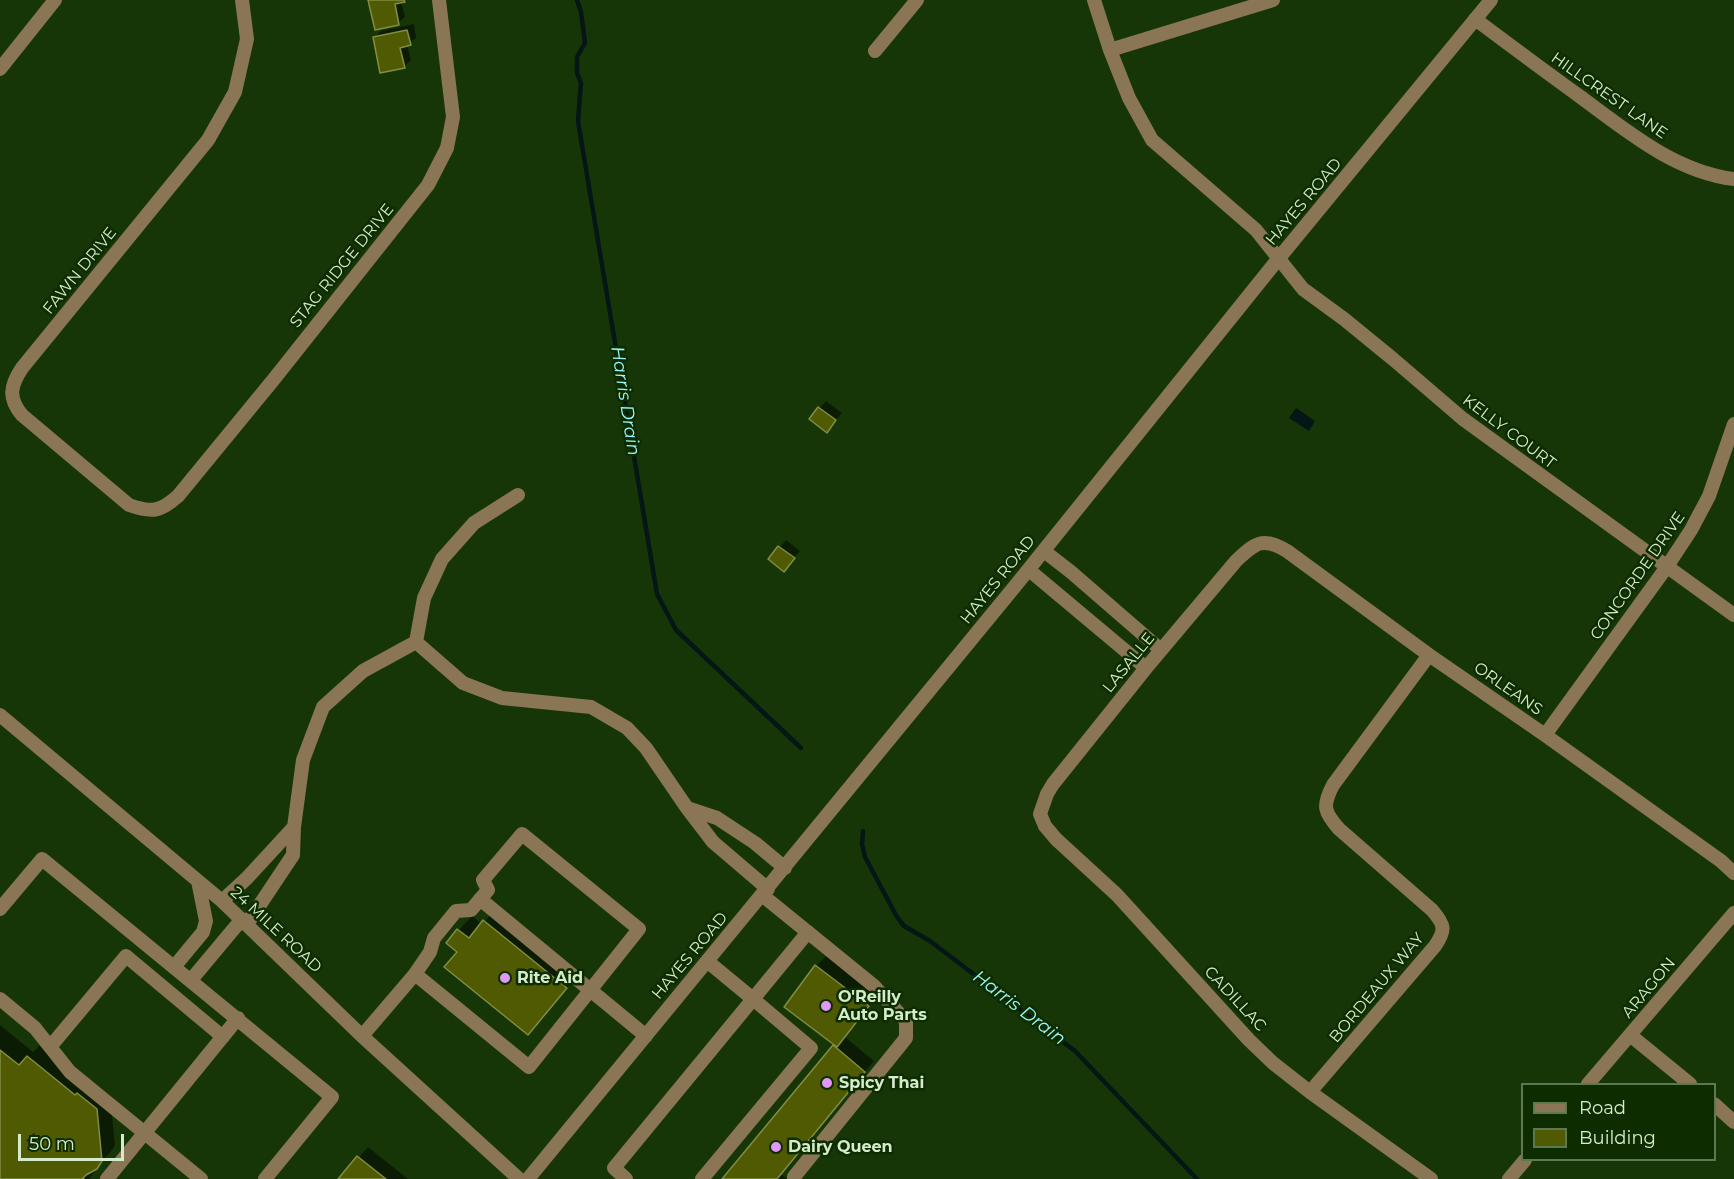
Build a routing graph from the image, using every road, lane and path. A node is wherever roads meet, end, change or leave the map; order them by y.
1 (56, 0) edge
2 (242, 0) edge
3 (439, 0) edge
4 (916, 0) edge
5 (1094, 0) edge
6 (1273, 0) edge
7 (1491, 0) edge
8 (1475, 20) junction
9 (1110, 50) junction
10 (875, 51) dead end
11 (0, 69) edge
12 (1734, 179) edge
13 (1279, 258) junction
14 (1734, 424) edge
15 (518, 495) dead end
16 (156, 510) joint
17 (1259, 544) joint
18 (1044, 551) junction
19 (1666, 568) junction
20 (1029, 570) junction
21 (1734, 615) edge
22 (416, 642) junction
23 (1161, 650) junction
24 (1428, 655) junction
25 (1146, 668) junction
26 (0, 715) edge
27 (1545, 735) junction
28 (687, 808) junction
29 (1040, 814) joint
30 (294, 827) junction
31 (784, 868) junction
32 (1734, 873) edge
33 (198, 881) junction
34 (765, 892) junction
35 (480, 899) junction
36 (222, 901) junction
37 (0, 909) edge
38 (1734, 913) edge
39 (245, 922) junction
40 (808, 932) junction
41 (140, 939) junction
42 (126, 956) junction
43 (707, 961) junction
44 (174, 967) junction
45 (415, 974) junction
46 (191, 980) junction
47 (590, 991) junction
48 (0, 999) edge
49 (753, 999) junction
50 (238, 1018) junction
51 (1630, 1035) junction
52 (362, 1036) junction
53 (646, 1036) junction
54 (223, 1037) junction
55 (50, 1047) junction
56 (1589, 1083) edge
57 (1689, 1083) edge
58 (1310, 1092) junction
59 (1716, 1106) edge
60 (1734, 1122) edge
61 (144, 1133) junction
62 (1524, 1161) edge
63 (107, 1179) edge
64 (201, 1179) edge
65 (265, 1179) edge
66 (519, 1179) edge
67 (528, 1179) edge
68 (626, 1179) edge
69 (702, 1179) edge
70 (794, 1179) edge
71 (1431, 1179) edge
72 (1509, 1179) edge

1 - 11 street
2 - 16 street, FAWN DRIVE
3 - 16 street, STAG RIDGE DRIVE
4 - 10 street
5 - 9 street, KELLY COURT
6 - 9 street
7 - 8 street, HAYES ROAD
8 - 12 street, HILLCREST LANE
8 - 13 street, HAYES ROAD
9 - 13 street, KELLY COURT
13 - 18 street, HAYES ROAD
13 - 19 street, KELLY COURT
14 - 19 street, CONCORDE DRIVE
15 - 22 street
17 - 23 street, LASALLE
17 - 24 street, ORLEANS
18 - 20 street, HAYES ROAD
18 - 23 street
19 - 21 street, KELLY COURT
19 - 27 street, CONCORDE DRIVE
20 - 25 street
20 - 31 street, HAYES ROAD
22 - 28 street
22 - 30 street
23 - 25 street, LASALLE
24 - 27 street, ORLEANS
24 - 58 street, BORDEAUX WAY
25 - 29 street, LASALLE
26 - 33 street, 24 MILE ROAD
27 - 32 street, ORLEANS
28 - 31 street
28 - 34 street
29 - 58 street, CADILLAC
30 - 36 street
30 - 39 street
31 - 34 street, HAYES ROAD
33 - 36 street, 24 MILE ROAD
33 - 44 street
34 - 40 street
34 - 43 street, HAYES ROAD
35 - 45 street
35 - 47 street
35 - 47 street
36 - 39 street, 24 MILE ROAD
37 - 41 street
38 - 51 street, ARAGON
39 - 46 street
39 - 52 street, 24 MILE ROAD
40 - 49 street
40 - 70 street
41 - 42 street
41 - 44 street
42 - 54 street
42 - 55 street
43 - 49 street
43 - 53 street, HAYES ROAD
44 - 46 street
45 - 47 street
45 - 52 street
46 - 50 street
47 - 53 street
48 - 55 street
49 - 68 street
49 - 69 street
50 - 54 street
50 - 65 street
51 - 56 street, ARAGON
51 - 57 street
52 - 66 street, 24 MILE ROAD
53 - 67 street, HAYES ROAD
54 - 61 street
55 - 61 street
58 - 71 street, CADILLAC
59 - 60 street
61 - 63 street
61 - 64 street
62 - 72 street

